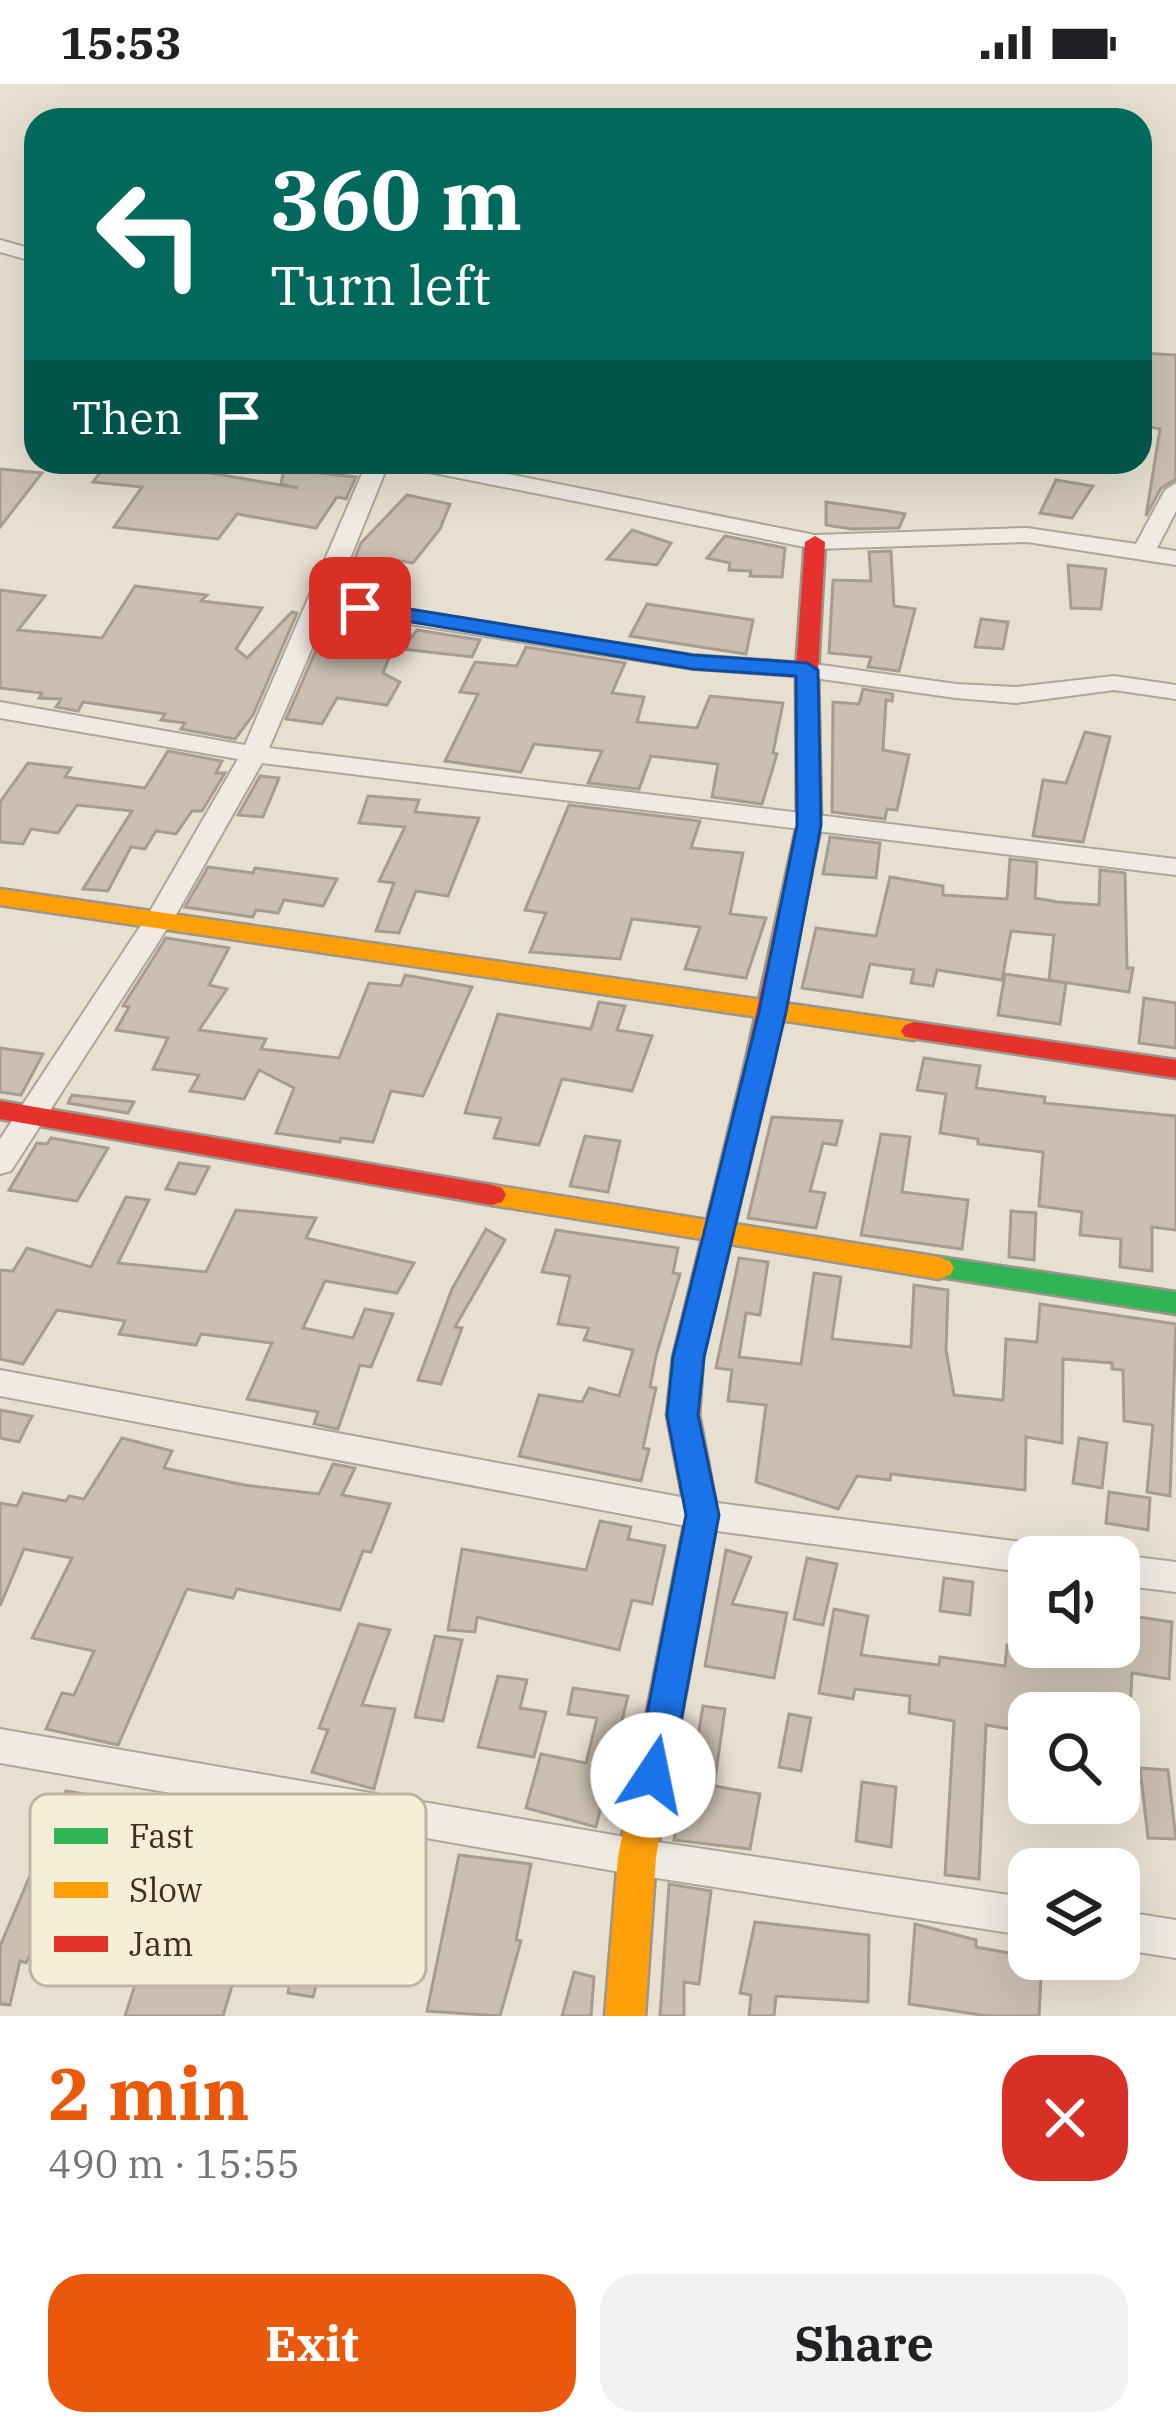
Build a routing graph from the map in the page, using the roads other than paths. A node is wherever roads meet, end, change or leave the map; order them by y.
1 (372, 474) edge
2 (475, 474) edge
3 (1176, 490) edge
4 (815, 542) junction
5 (1143, 552) junction
6 (1176, 558) edge
7 (323, 603) junction
8 (807, 670) junction
9 (1176, 692) edge
10 (0, 710) edge
11 (254, 754) junction
12 (809, 825) junction
13 (1176, 867) edge
14 (0, 897) edge
15 (162, 920) junction
16 (772, 1012) junction
17 (1176, 1069) edge
18 (0, 1110) edge
19 (32, 1115) junction
20 (0, 1163) edge
21 (715, 1234) junction
22 (1176, 1303) edge
23 (0, 1383) edge
24 (702, 1515) junction
25 (1008, 1555) edge
26 (1140, 1573) edge
27 (1176, 1577) edge
28 (0, 1746) edge
29 (275, 1794) edge
30 (426, 1820) edge
31 (637, 1857) junction
32 (1008, 1914) edge
33 (1140, 1933) edge
34 (1176, 1939) edge
35 (625, 2016) edge

1 - 7 street
2 - 4 street
3 - 5 street
4 - 5 street
4 - 8 street
5 - 6 street
7 - 8 street
7 - 11 street
8 - 9 street
8 - 12 street
10 - 11 street
11 - 12 street
11 - 15 street
12 - 13 street
12 - 16 street
14 - 15 street
15 - 16 street
15 - 19 street
16 - 17 street
16 - 21 street
18 - 19 street
19 - 20 street
19 - 21 street
21 - 22 street
21 - 24 street
23 - 24 street
24 - 25 street
24 - 31 street
26 - 27 street
28 - 29 street
30 - 31 street
31 - 32 street
31 - 35 street
33 - 34 street

